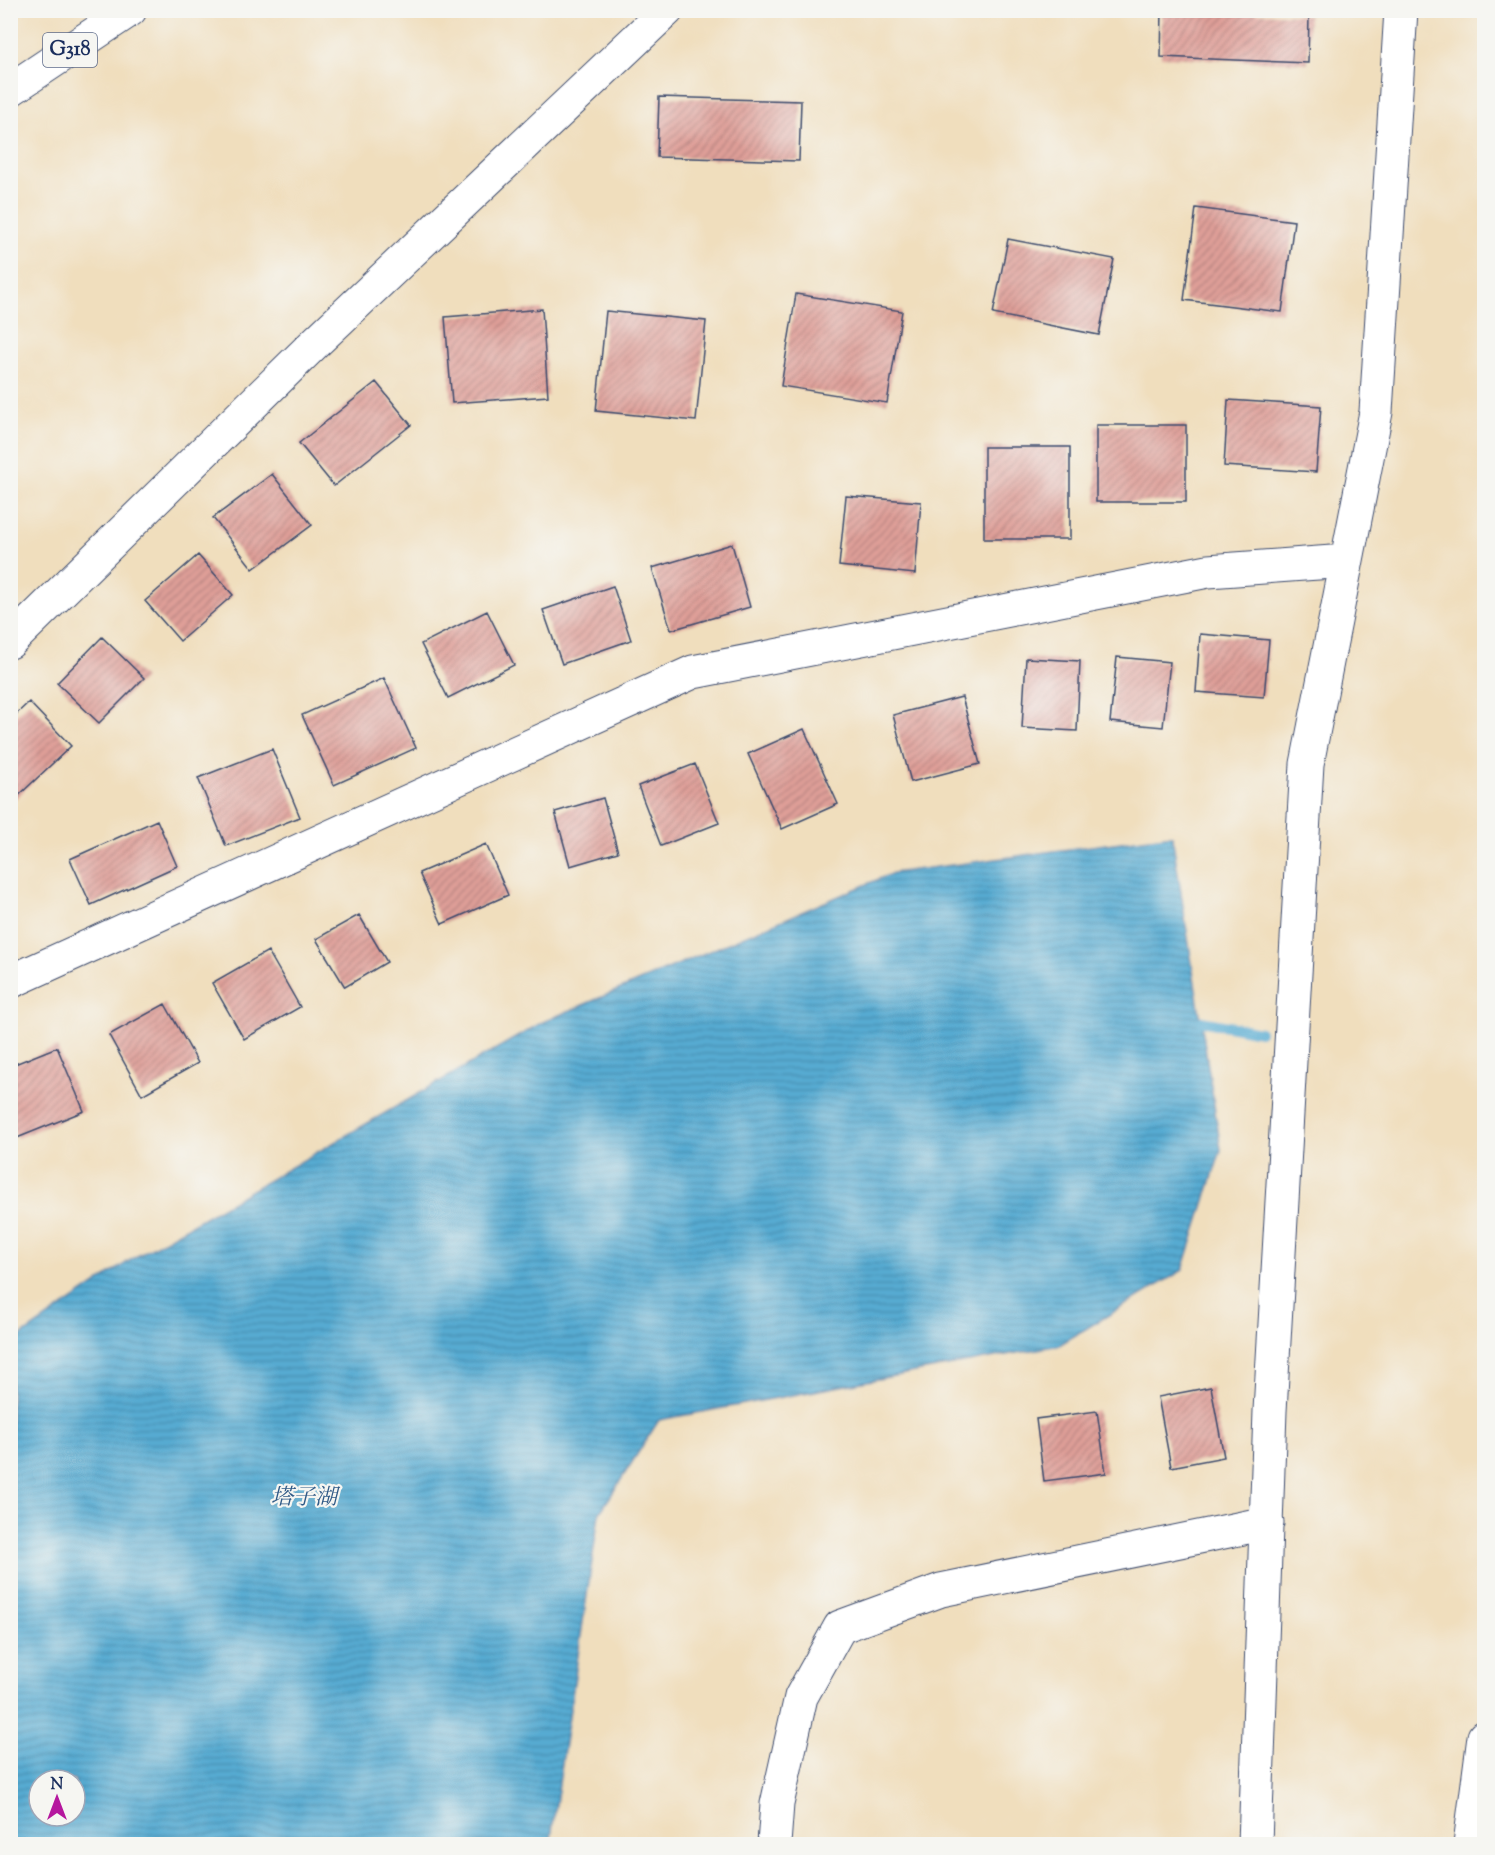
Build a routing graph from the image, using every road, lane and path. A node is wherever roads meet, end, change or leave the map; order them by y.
1 (90, 10) edge
2 (130, 10) edge
3 (667, 10) edge
4 (1401, 10) edge
5 (10, 88) edge
6 (1346, 561) junction
7 (10, 642) edge
8 (10, 982) edge
9 (1266, 1523) junction
10 (1485, 1737) edge
11 (774, 1845) edge
12 (1255, 1845) edge
13 (1470, 1845) edge

1 - 5 main road, G318
2 - 5 main road, G318
3 - 7 main road
4 - 6 main road
6 - 8 main road
6 - 9 main road
9 - 11 main road
9 - 12 main road
10 - 13 main road

